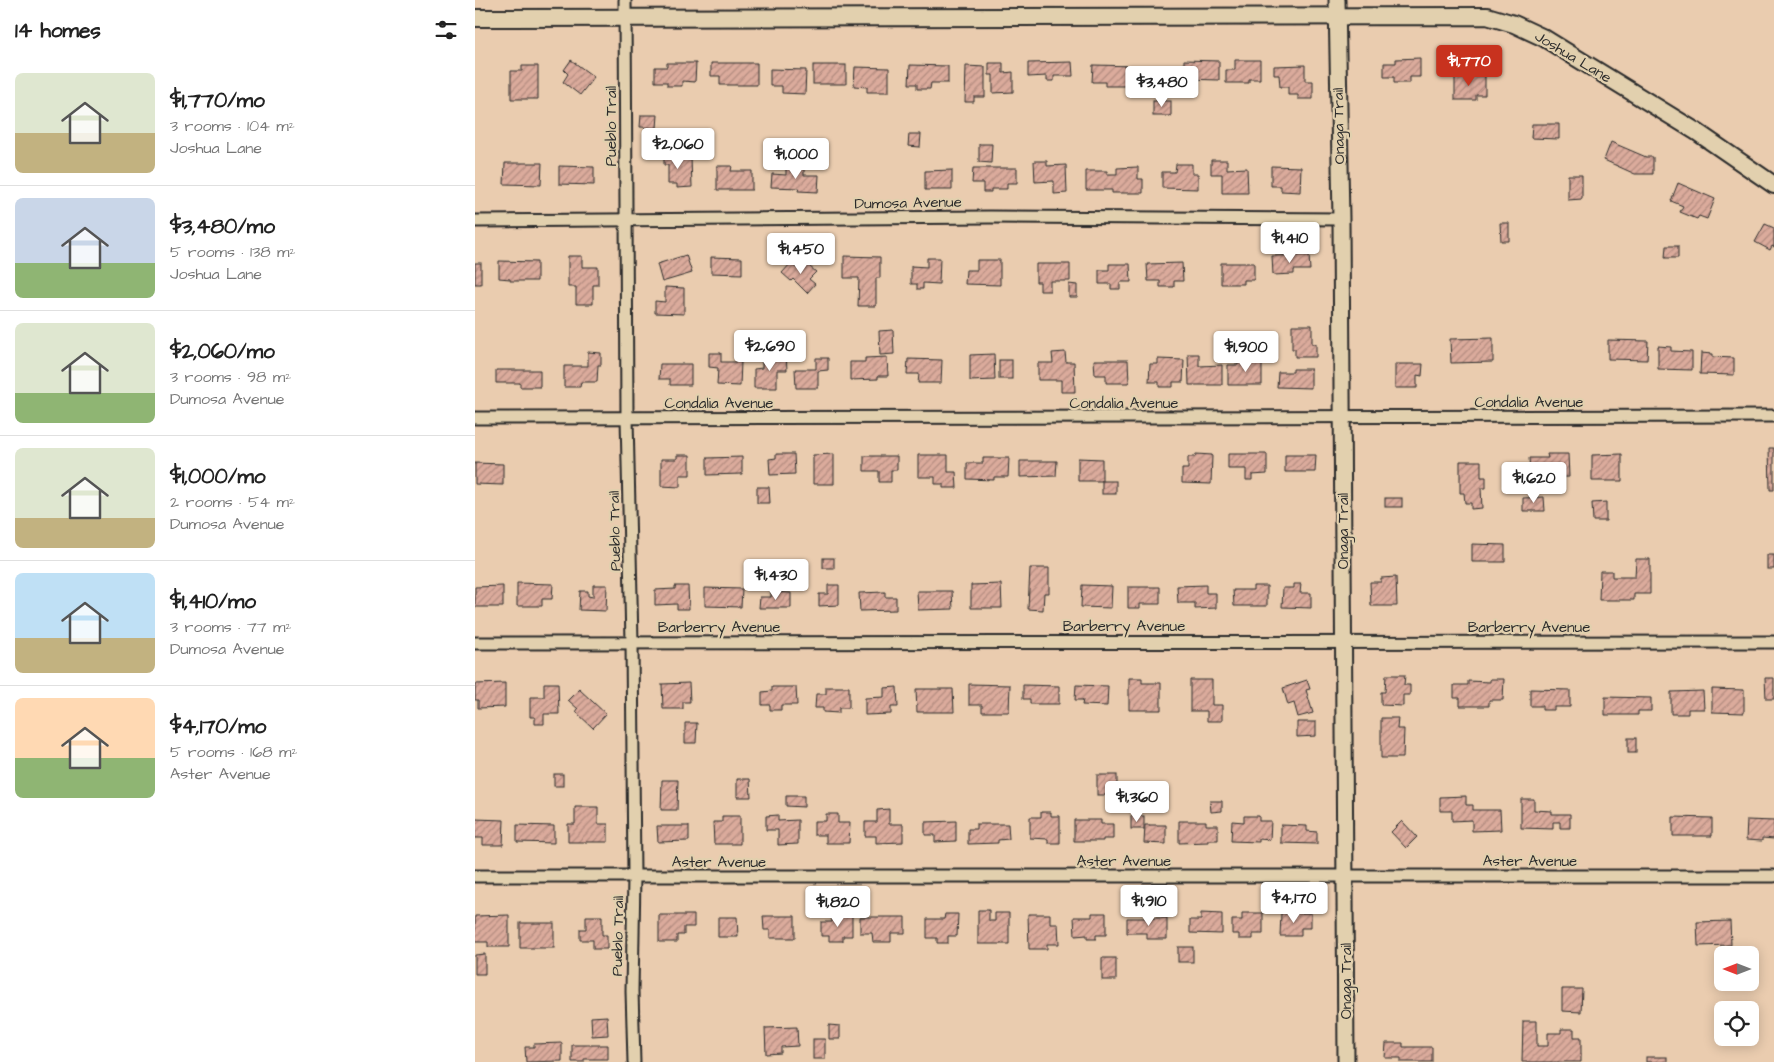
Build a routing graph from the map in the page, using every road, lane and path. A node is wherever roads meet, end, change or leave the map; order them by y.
1 (625, 0) edge
2 (1337, 0) edge
3 (1337, 17) junction
4 (475, 18) edge
5 (625, 18) junction
6 (1774, 185) edge
7 (475, 220) edge
8 (627, 220) junction
9 (1341, 220) junction
10 (1774, 416) edge
11 (1342, 417) junction
12 (475, 418) edge
13 (627, 418) junction
14 (1343, 641) junction
15 (632, 642) junction
16 (1774, 642) edge
17 (475, 643) edge
18 (1345, 875) junction
19 (475, 876) edge
20 (1774, 876) edge
21 (634, 877) junction
22 (634, 1062) edge
23 (1346, 1062) edge

1 - 5 street, Pueblo Trail
2 - 3 street, Onaga Trail
3 - 5 main road, Joshua Lane
3 - 6 main road, Joshua Lane
3 - 9 street, Onaga Trail
4 - 5 main road, Joshua Lane
5 - 8 street, Pueblo Trail
7 - 8 street, Dumosa Avenue
8 - 9 street, Dumosa Avenue
8 - 13 street, Pueblo Trail
9 - 11 street, Onaga Trail
10 - 11 street, Condalia Avenue
11 - 13 street, Condalia Avenue
11 - 14 street, Onaga Trail
12 - 13 street, Condalia Avenue
13 - 15 street, Pueblo Trail
14 - 15 street, Barberry Avenue
14 - 16 street, Barberry Avenue
14 - 18 street, Onaga Trail
15 - 17 street, Barberry Avenue
15 - 21 street, Pueblo Trail
18 - 20 street, Aster Avenue
18 - 21 street, Aster Avenue
18 - 23 street, Onaga Trail
19 - 21 street, Aster Avenue
21 - 22 street, Pueblo Trail

